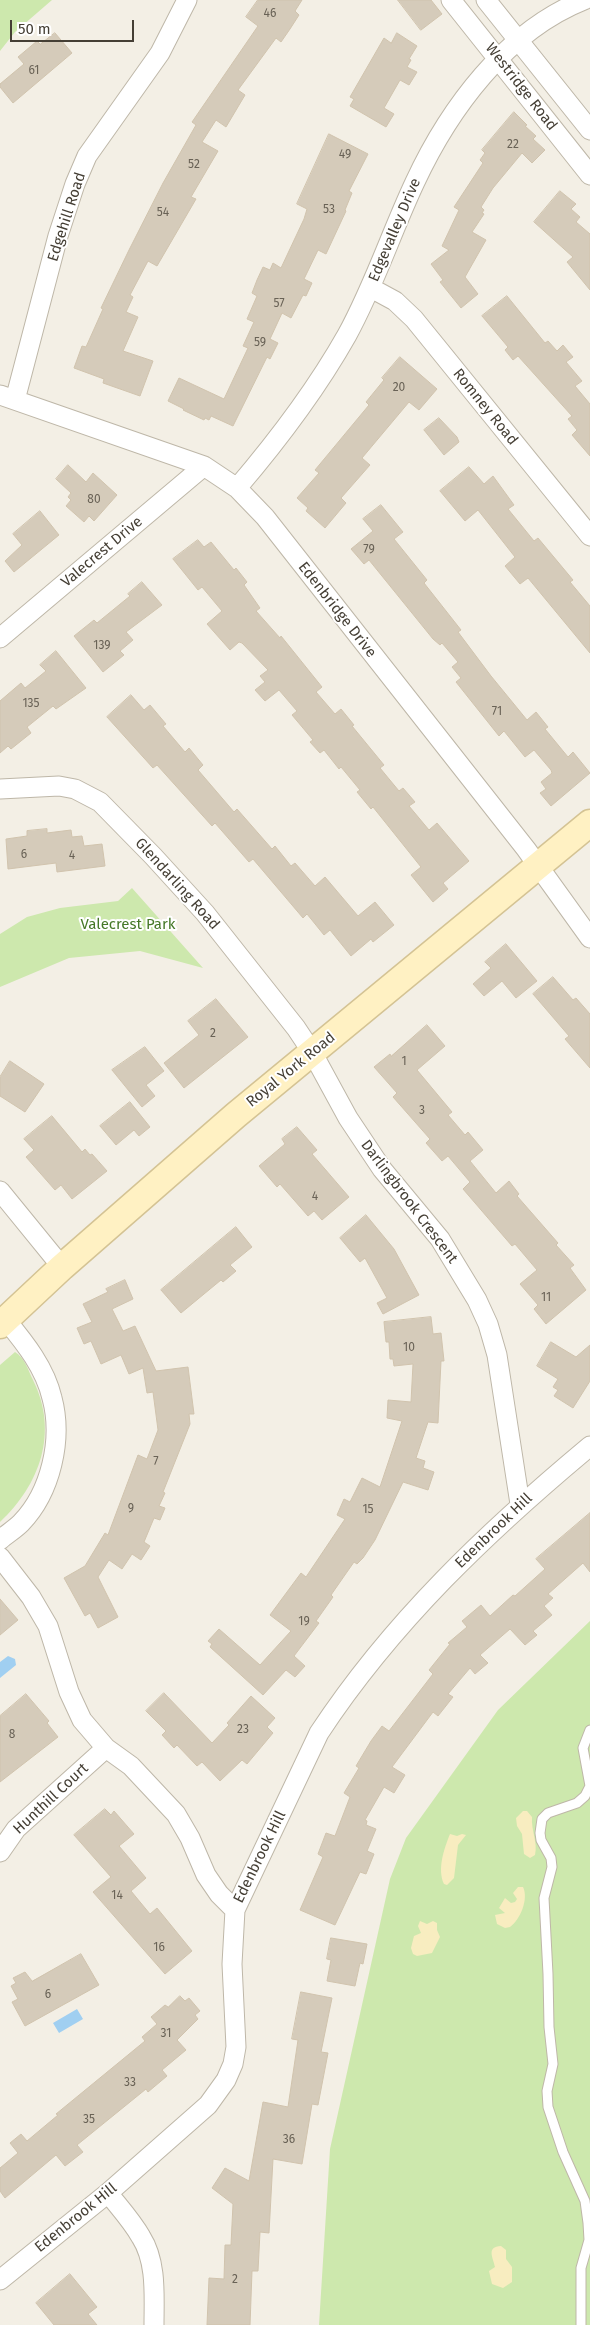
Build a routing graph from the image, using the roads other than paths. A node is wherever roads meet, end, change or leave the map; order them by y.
1 (187, 0) edge
2 (451, 0) edge
3 (486, 0) edge
4 (584, 0) edge
5 (518, 40) junction
6 (498, 59) junction
7 (590, 130) edge
8 (590, 175) edge
9 (370, 288) junction
10 (8, 397) edge
11 (204, 466) junction
12 (237, 488) junction
13 (590, 536) edge
14 (0, 638) edge
15 (0, 789) edge
16 (590, 823) edge
17 (539, 867) junction
18 (590, 938) edge
19 (312, 1052) junction
20 (0, 1191) edge
21 (62, 1267) junction
22 (3, 1322) edge
23 (590, 1446) edge
24 (520, 1504) junction
25 (0, 1540) edge
26 (0, 1557) edge
27 (590, 1730) edge
28 (106, 1748) junction
29 (0, 1852) edge
30 (235, 1910) junction
31 (108, 2193) junction
32 (588, 2206) edge
33 (590, 2240) edge
34 (0, 2280) edge
35 (154, 2325) edge
36 (581, 2325) edge

1 - 10 street, Edgehill Road
2 - 6 street, Westridge Road
3 - 5 street, Westridge Road
4 - 5 street, Edgevalley Drive
5 - 6 street, Edgevalley Drive
5 - 7 street, Westridge Road
6 - 8 street, Westridge Road
6 - 9 street, Edgevalley Drive
9 - 12 street, Edgevalley Drive
9 - 13 street, Romney Road
10 - 11 street, Edenbridge Drive
11 - 12 street, Edenbridge Drive
11 - 14 street, Valecrest Drive
12 - 17 street, Edenbridge Drive
15 - 19 street, Glendarling Road
16 - 17 main road, Royal York Road
17 - 18 street, Edenbridge Drive
17 - 19 main road, Royal York Road
19 - 21 main road, Royal York Road
19 - 24 street, Darlingbrook Crescent
20 - 21 street
21 - 22 main road, Royal York Road
22 - 25 street
23 - 24 street, Edenbrook Hill
24 - 30 street, Edenbrook Hill
26 - 28 street
27 - 32 lane
28 - 29 street, Hunthill Court
28 - 30 street
30 - 31 street, Edenbrook Hill
31 - 34 street, Edenbrook Hill
31 - 35 street
32 - 33 lane
33 - 36 lane

